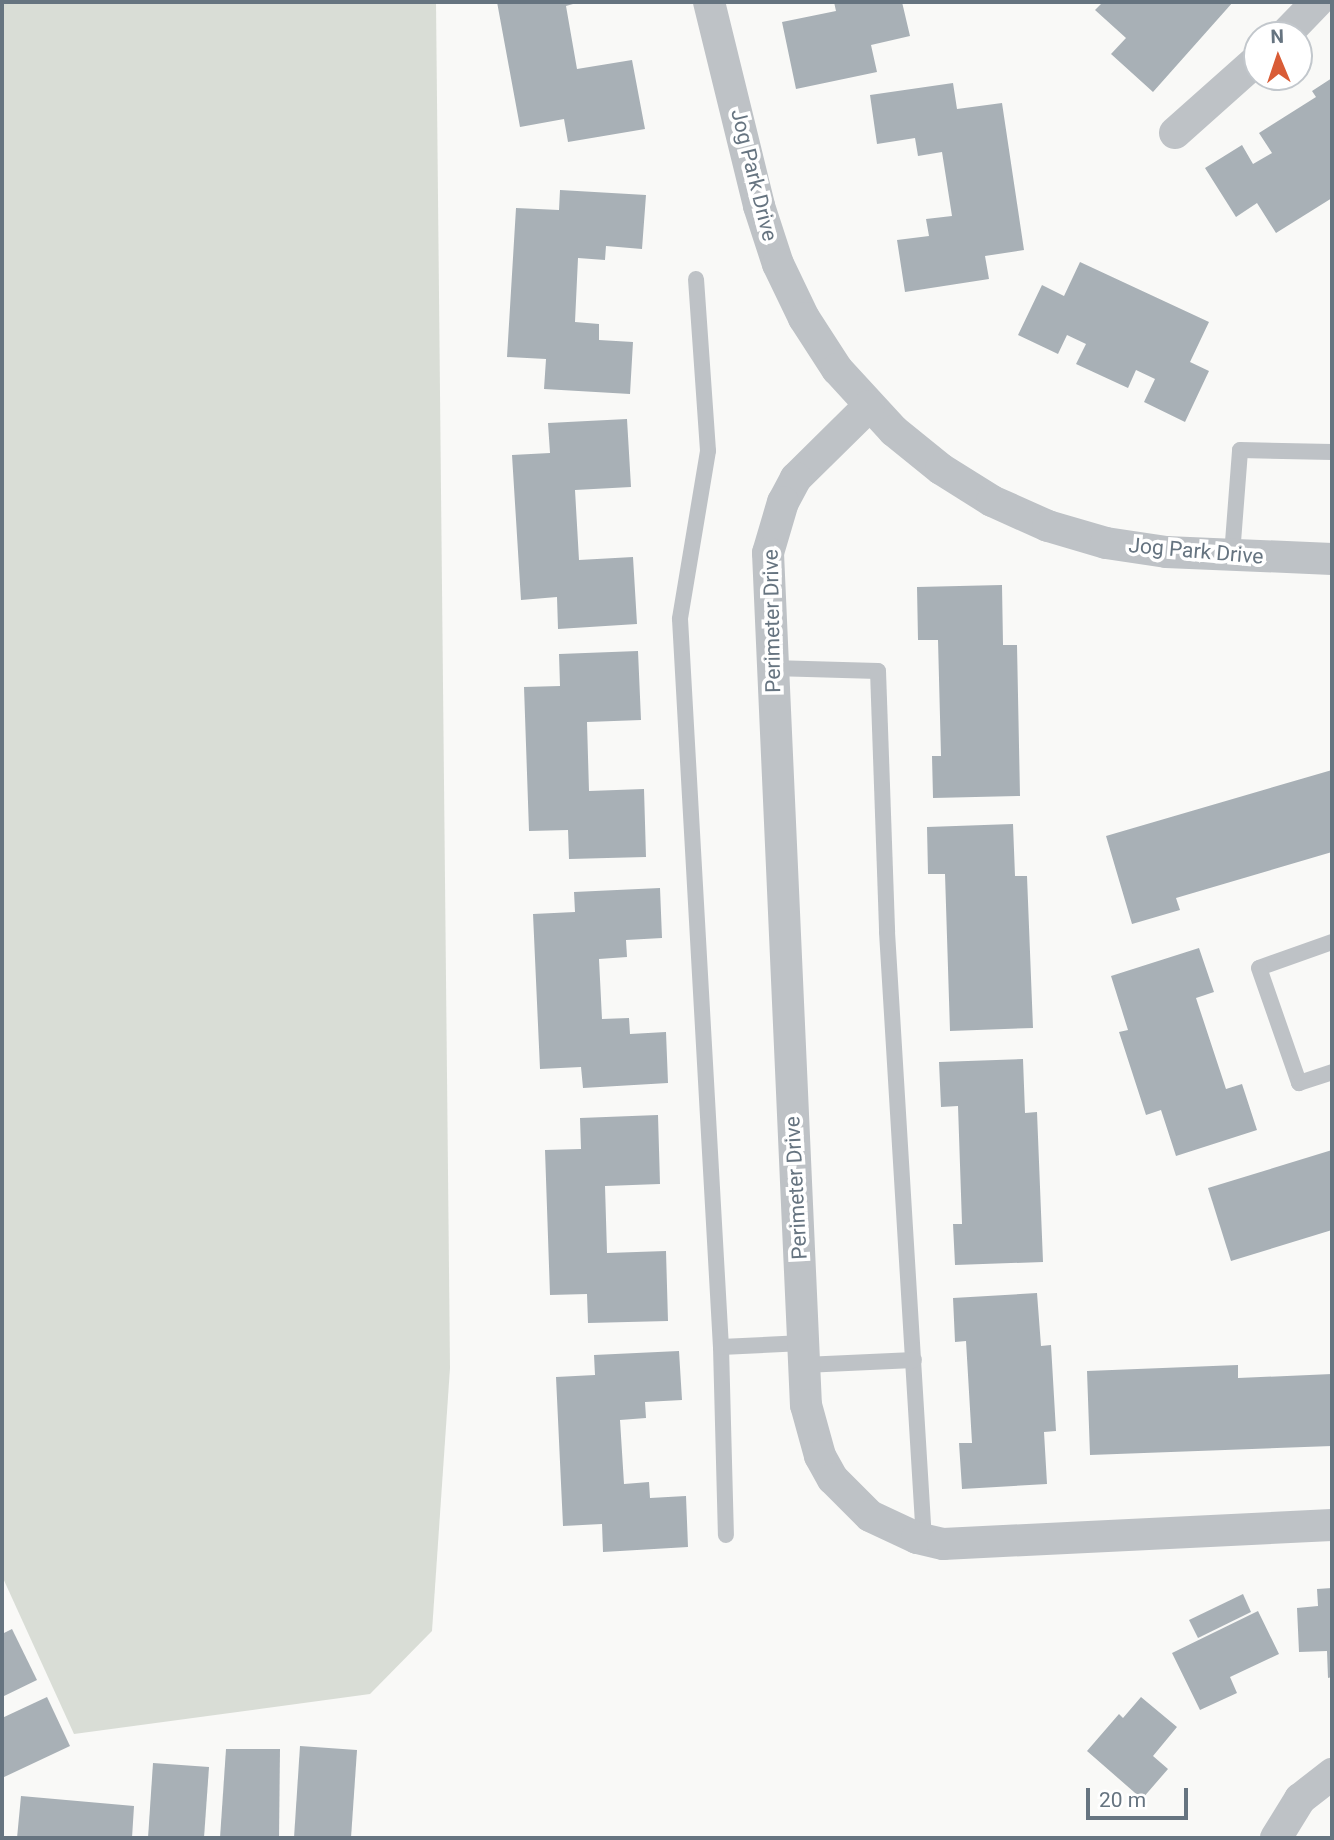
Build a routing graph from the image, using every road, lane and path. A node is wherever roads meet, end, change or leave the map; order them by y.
1 (709, 2) edge
2 (1317, 2) edge
3 (1298, 21) edge
4 (1243, 72) edge
5 (1175, 133) dead end
6 (696, 279) dead end
7 (869, 406) junction
8 (1332, 452) edge
9 (1232, 555) junction
10 (1332, 559) edge
11 (772, 668) junction
12 (1332, 942) edge
13 (1332, 1072) edge
14 (721, 1348) junction
15 (804, 1354) junction
16 (914, 1360) junction
17 (1332, 1525) edge
18 (726, 1535) dead end
19 (924, 1540) junction
20 (1332, 1774) edge
21 (1276, 1838) edge

1 - 7 street, Jog Park Drive
2 - 3 street
4 - 5 street
6 - 14 lane
7 - 9 street, Jog Park Drive
7 - 11 street, Perimeter Drive
8 - 9 lane
9 - 10 street, Jog Park Drive
11 - 15 street, Perimeter Drive
11 - 16 lane
12 - 13 lane
14 - 15 lane
14 - 18 lane
15 - 16 lane
15 - 19 street, Perimeter Drive
16 - 19 lane
17 - 19 street, Perimeter Drive
20 - 21 street

